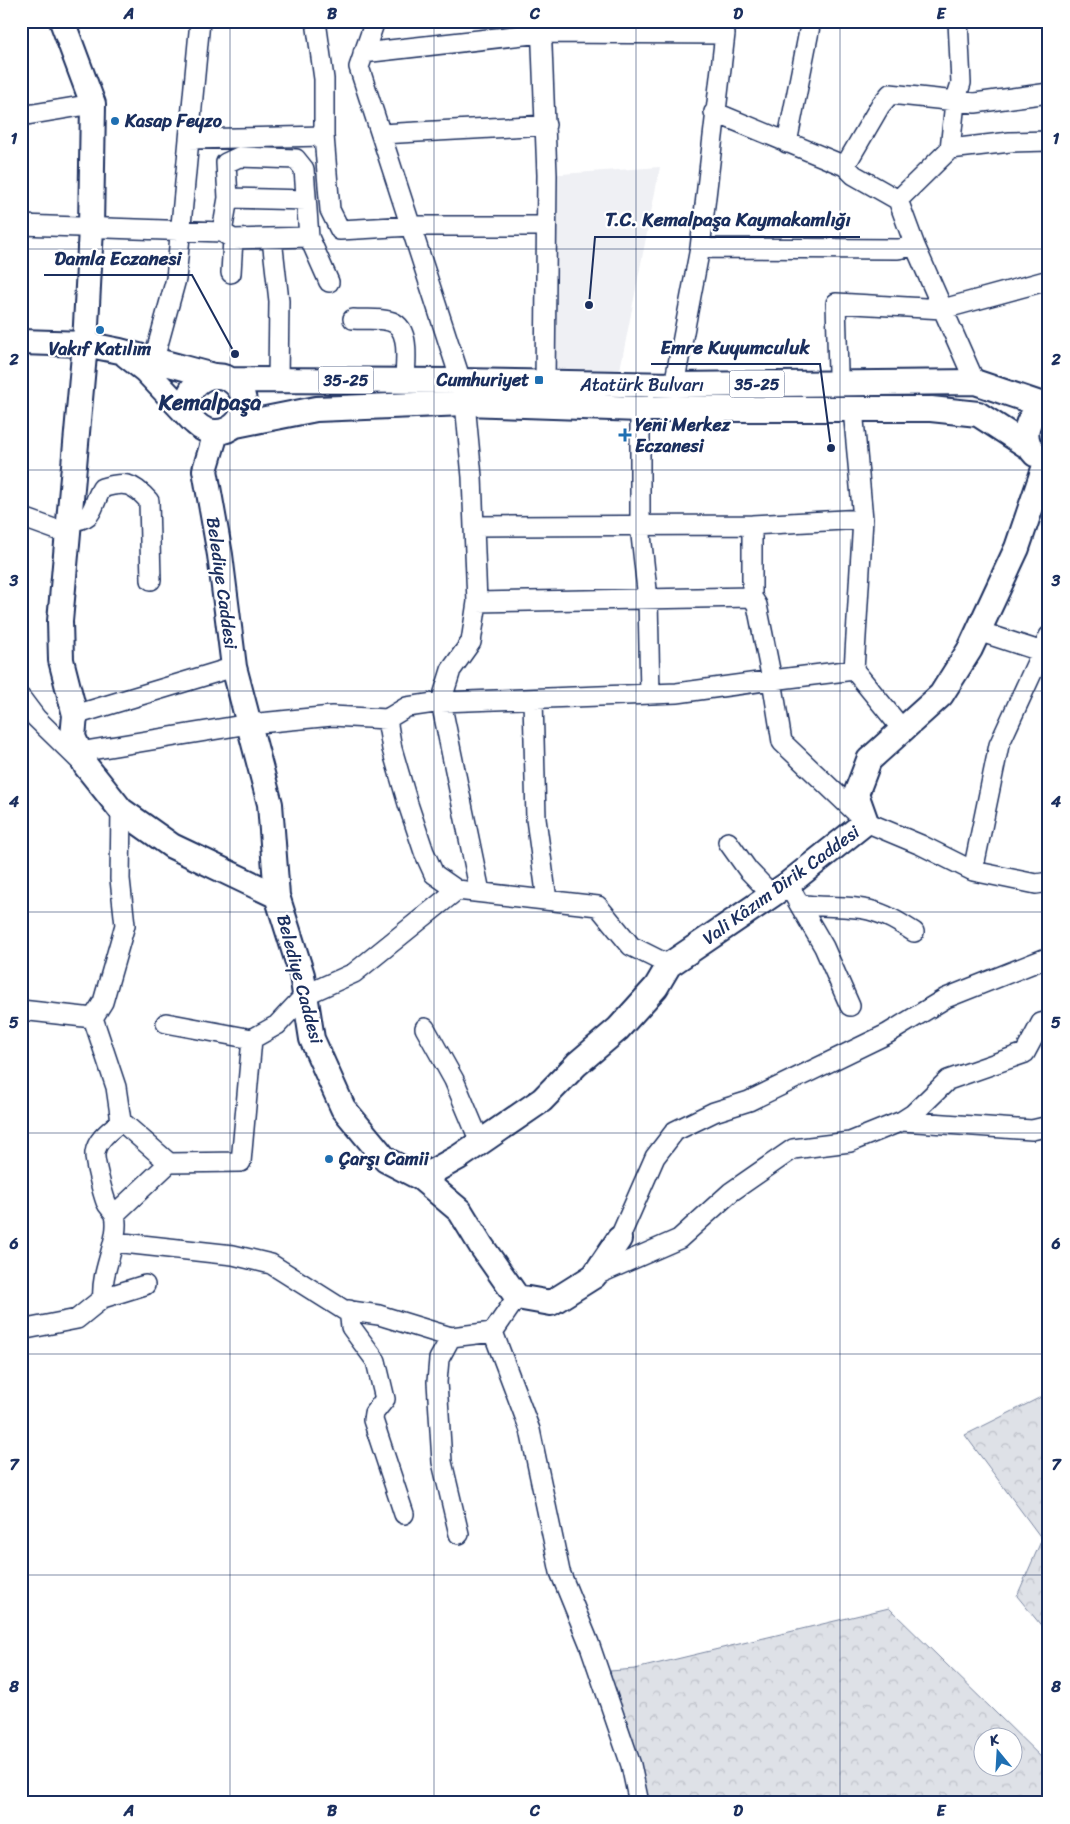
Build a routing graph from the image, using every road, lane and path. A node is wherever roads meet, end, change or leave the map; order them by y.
1 (62, 21) edge
2 (200, 21) edge
3 (316, 21) edge
4 (375, 21) edge
5 (810, 21) edge
6 (958, 21) edge
7 (541, 27) edge
8 (722, 28) edge
9 (363, 53) junction
10 (1049, 93) edge
11 (955, 102) junction
12 (92, 104) junction
13 (714, 112) junction
14 (21, 116) edge
15 (546, 125) junction
16 (381, 134) junction
17 (324, 136) junction
18 (189, 140) junction
19 (1049, 141) edge
20 (787, 143) junction
21 (950, 149) junction
22 (845, 166) junction
23 (228, 198) junction
24 (306, 200) junction
25 (898, 200) junction
26 (21, 225) edge
27 (411, 226) junction
28 (546, 226) junction
29 (91, 228) junction
30 (182, 229) junction
31 (228, 235) junction
32 (309, 237) junction
33 (272, 239) junction
34 (915, 246) junction
35 (700, 248) junction
36 (231, 273) dead end
37 (1049, 280) edge
38 (329, 282) dead end
39 (943, 309) junction
40 (354, 319) dead end
41 (21, 342) edge
42 (85, 344) junction
43 (120, 351) junction
44 (154, 360) junction
45 (838, 372) dead end
46 (223, 378) junction
47 (278, 380) junction
48 (405, 381) junction
49 (975, 382) junction
50 (545, 384) junction
51 (674, 385) junction
52 (463, 392) junction
53 (1049, 408) edge
54 (640, 409) junction
55 (853, 409) junction
56 (216, 428) junction
57 (1042, 456) edge
58 (21, 517) edge
59 (863, 519) junction
60 (752, 525) junction
61 (474, 526) junction
62 (640, 526) junction
63 (68, 528) junction
64 (151, 580) dead end
65 (752, 597) junction
66 (648, 599) junction
67 (477, 602) junction
68 (978, 631) junction
69 (1047, 647) edge
70 (234, 667) junction
71 (854, 670) junction
72 (772, 680) junction
73 (650, 694) junction
74 (21, 698) edge
75 (533, 699) junction
76 (441, 702) junction
77 (76, 715) junction
78 (387, 719) junction
79 (249, 724) junction
80 (902, 729) junction
81 (79, 757) junction
82 (121, 810) junction
83 (866, 822) junction
84 (728, 842) dead end
85 (973, 871) junction
86 (1049, 882) edge
87 (458, 890) junction
88 (480, 892) junction
89 (786, 895) junction
90 (278, 896) junction
91 (547, 900) junction
92 (914, 932) dead end
93 (1049, 957) edge
94 (669, 966) junction
95 (305, 995) junction
96 (850, 1006) dead end
97 (21, 1010) edge
98 (93, 1018) junction
99 (1049, 1021) edge
100 (166, 1023) dead end
101 (425, 1028) dead end
102 (252, 1039) junction
103 (121, 1121) junction
104 (902, 1121) junction
105 (1049, 1126) edge
106 (480, 1142) junction
107 (169, 1163) junction
108 (421, 1178) junction
109 (115, 1214) junction
110 (619, 1239) joint
111 (114, 1242) junction
112 (594, 1276) junction
113 (145, 1285) dead end
114 (517, 1297) junction
115 (103, 1298) junction
116 (349, 1310) junction
117 (21, 1330) edge
118 (493, 1332) junction
119 (451, 1337) junction
120 (404, 1514) dead end
121 (459, 1534) dead end
122 (639, 1803) edge

1 - 12 main road
2 - 18 street
3 - 17 street
4 - 9 street
5 - 20 street
6 - 11 street
7 - 8 street
7 - 9 street
7 - 15 street
8 - 13 street
9 - 16 street
10 - 11 street
11 - 21 street
11 - 22 street
12 - 14 street
12 - 29 main road
13 - 20 street
13 - 35 street
15 - 16 street
15 - 28 street
16 - 27 street
17 - 18 street
17 - 27 street
18 - 30 street
19 - 21 street
20 - 22 street
21 - 25 street
22 - 25 street
23 - 24 street
23 - 24 street
23 - 31 street
24 - 32 street
25 - 34 street
26 - 29 street
27 - 28 street
27 - 52 street
28 - 50 street
29 - 30 street
29 - 42 main road
30 - 31 street
30 - 44 street
31 - 33 street
31 - 36 street
32 - 33 street
32 - 38 street
33 - 47 street
34 - 35 street
34 - 39 street
35 - 51 street
37 - 39 street
39 - 45 street
39 - 49 street
40 - 48 street
41 - 42 main road, 35-25
42 - 43 main road, 35-25
42 - 63 main road
43 - 44 main road, Atatürk Bulvarı / 35-25
43 - 56 main road, 35-25
44 - 46 main road, Atatürk Bulvarı / 35-25
46 - 47 main road, Atatürk Bulvarı / 35-25
46 - 56 main road, Belediye Caddesi
46 - 56 main road
47 - 48 main road, Atatürk Bulvarı / 35-25
48 - 52 main road, Atatürk Bulvarı / 35-25
49 - 51 main road, Atatürk Bulvarı / 35-25
49 - 53 main road, Atatürk Bulvarı / 35-25
50 - 51 main road, Atatürk Bulvarı / 35-25
50 - 52 main road, Atatürk Bulvarı / 35-25
52 - 54 main road, Atatürk Bulvarı / 35-25
52 - 56 main road, Atatürk Bulvarı / 35-25
52 - 61 street
53 - 57 main road, 35-25
54 - 55 main road, Atatürk Bulvarı / 35-25
54 - 62 street
55 - 57 main road, Atatürk Bulvarı / 35-25
55 - 59 street
56 - 70 main road, Belediye Caddesi
57 - 68 main road, Vali Kâzım Dirik Caddesi
58 - 63 street
59 - 60 street
59 - 71 street
60 - 62 street
60 - 65 street
61 - 62 street
61 - 67 street
62 - 66 street
63 - 64 street
63 - 77 main road
65 - 66 street
65 - 72 street
66 - 67 street
66 - 73 street
67 - 76 street
68 - 69 street
68 - 80 main road, Vali Kâzım Dirik Caddesi
69 - 85 street
70 - 77 street
70 - 79 main road, Belediye Caddesi
71 - 72 street
71 - 80 street
72 - 73 street
72 - 83 street
73 - 75 street
74 - 81 street
75 - 76 street
75 - 91 street
76 - 78 street
76 - 88 street
77 - 81 main road
78 - 79 street
78 - 87 street
79 - 81 street
79 - 90 main road, Belediye Caddesi
80 - 83 main road, Vali Kâzım Dirik Caddesi
81 - 82 main road
82 - 90 main road
82 - 98 street
83 - 85 street
83 - 89 main road, Vali Kâzım Dirik Caddesi
84 - 89 street
85 - 86 street
87 - 88 street
87 - 95 street
88 - 91 street
89 - 92 street
89 - 94 main road, Vali Kâzım Dirik Caddesi
89 - 96 street
90 - 95 main road, Belediye Caddesi
91 - 94 street
93 - 110 street
94 - 106 main road, Vali Kâzım Dirik Caddesi
95 - 102 street
95 - 108 main road, Belediye Caddesi
97 - 98 street
98 - 103 street
99 - 104 street
100 - 102 street
101 - 106 street
102 - 107 street
103 - 107 street
103 - 109 street
104 - 105 street
104 - 112 street
106 - 108 main road, Vali Kâzım Dirik Caddesi
107 - 109 street
108 - 114 main road, Belediye Caddesi
109 - 111 street
110 - 112 main road
111 - 115 street
111 - 116 street
112 - 114 main road
113 - 115 street
114 - 118 street
115 - 117 street
116 - 119 street
116 - 120 street
118 - 119 street
118 - 122 street
119 - 121 street

